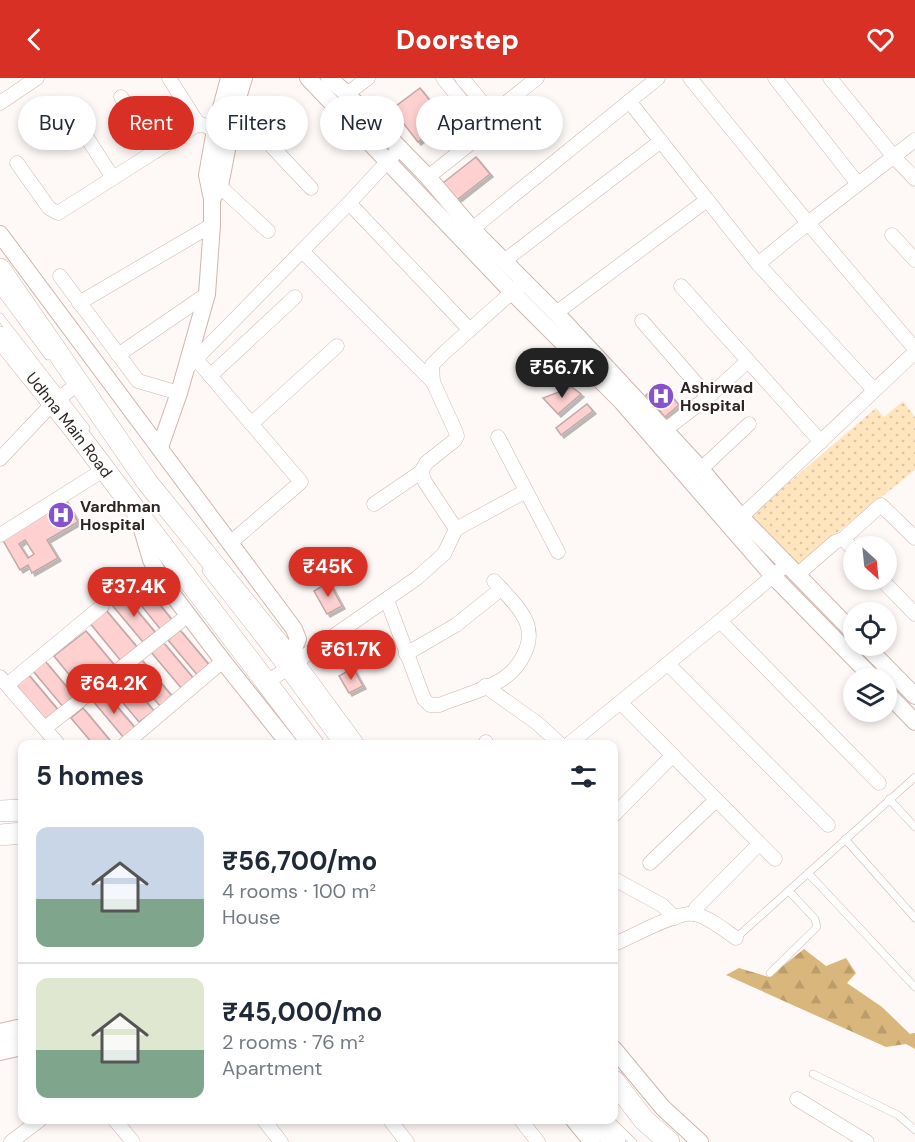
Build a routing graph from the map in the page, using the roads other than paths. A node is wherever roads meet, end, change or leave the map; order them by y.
1 (37, 78) edge
2 (169, 78) edge
3 (230, 78) edge
4 (244, 78) edge
5 (309, 78) edge
6 (330, 78) edge
7 (368, 78) edge
8 (443, 78) edge
9 (462, 78) edge
10 (537, 78) edge
11 (658, 78) edge
12 (690, 78) edge
13 (775, 78) edge
14 (830, 78) edge
15 (347, 94) joint
16 (224, 95) edge
17 (239, 96) edge
18 (629, 101) junction
19 (0, 104) edge
20 (206, 126) edge
21 (206, 127) edge
22 (915, 140) edge
23 (661, 141) junction
24 (95, 150) edge
25 (207, 150) edge
26 (226, 150) edge
27 (275, 150) edge
28 (398, 150) edge
29 (402, 150) edge
30 (156, 151) joint
31 (894, 157) junction
32 (387, 161) junction
33 (17, 163) dead end
34 (428, 177) junction
35 (113, 178) junction
36 (915, 179) edge
37 (858, 184) junction
38 (311, 188) dead end
39 (216, 193) junction
40 (706, 200) junction
41 (349, 203) junction
42 (808, 223) junction
43 (212, 225) junction
44 (472, 229) junction
45 (268, 231) dead end
46 (0, 234) edge
47 (892, 235) dead end
48 (302, 251) junction
49 (915, 260) edge
50 (504, 261) junction
51 (758, 264) junction
52 (0, 269) edge
53 (60, 276) dead end
54 (681, 286) dead end
55 (518, 287) junction
56 (0, 291) edge
57 (207, 294) junction
58 (295, 297) dead end
59 (80, 303) junction
60 (556, 313) junction
61 (0, 317) edge
62 (642, 321) dead end
63 (470, 330) junction
64 (0, 337) edge
65 (337, 346) dead end
66 (915, 351) edge
67 (118, 355) junction
68 (50, 360) dead end
69 (748, 361) junction
70 (191, 364) junction
71 (210, 376) junction
72 (433, 382) junction
73 (874, 390) junction
74 (67, 391) junction
75 (179, 393) junction
76 (708, 397) junction
77 (251, 424) junction
78 (749, 424) dead end
79 (665, 430) junction
80 (93, 436) dead end
81 (498, 437) dead end
82 (821, 441) junction
83 (160, 447) junction
84 (0, 459) edge
85 (105, 469) junction
86 (701, 469) junction
87 (421, 472) junction
88 (132, 475) dead end
89 (526, 491) junction
90 (144, 492) dead end
91 (374, 504) dead end
92 (137, 512) junction
93 (741, 517) junction
94 (214, 521) junction
95 (456, 529) junction
96 (0, 535) edge
97 (846, 536) edge
98 (192, 537) junction
99 (915, 538) edge
100 (843, 539) edge
101 (230, 543) junction
102 (558, 552) dead end
103 (202, 566) dead end
104 (792, 570) junction
105 (773, 576) junction
106 (892, 590) edge
107 (387, 600) junction
108 (102, 606) dead end
109 (915, 614) edge
110 (188, 616) junction
111 (720, 621) junction
112 (843, 622) edge
113 (406, 654) junction
114 (877, 656) edge
115 (223, 661) junction
116 (668, 664) junction
117 (863, 668) edge
118 (280, 673) junction
119 (4, 681) edge
120 (485, 686) junction
121 (915, 696) edge
122 (621, 703) junction
123 (897, 703) edge
124 (915, 722) edge
125 (45, 728) junction
126 (55, 740) edge
127 (130, 740) edge
128 (287, 740) edge
129 (311, 740) edge
130 (335, 740) edge
131 (349, 740) edge
132 (556, 740) edge
133 (574, 740) edge
134 (672, 755) junction
135 (915, 777) edge
136 (879, 783) dead end
137 (890, 799) junction
138 (716, 800) junction
139 (18, 810) edge
140 (0, 811) edge
141 (618, 811) edge
142 (828, 825) dead end
143 (915, 827) edge
144 (18, 833) edge
145 (0, 835) edge
146 (845, 839) junction
147 (759, 844) junction
148 (775, 859) dead end
149 (650, 863) dead end
150 (808, 873) junction
151 (618, 881) edge
152 (789, 891) junction
153 (694, 914) junction
154 (675, 918) junction
155 (915, 918) edge
156 (736, 938) joint
157 (618, 942) edge
158 (770, 973) dead end
159 (915, 987) edge
160 (18, 1029) edge
161 (0, 1032) edge
162 (18, 1047) edge
163 (0, 1051) edge
164 (618, 1054) edge
165 (813, 1074) dead end
166 (618, 1086) edge
167 (797, 1099) dead end
168 (633, 1120) dead end
169 (34, 1124) edge
170 (118, 1124) edge
171 (267, 1124) edge
172 (393, 1124) edge
173 (524, 1124) edge
174 (577, 1124) edge
175 (597, 1124) edge
176 (614, 1124) edge
177 (640, 1127) dead end
178 (915, 1130) edge
179 (11, 1142) edge
180 (133, 1142) edge
181 (281, 1142) edge
182 (407, 1142) edge
183 (538, 1142) edge
184 (592, 1142) edge
185 (615, 1142) edge
186 (633, 1142) edge
187 (669, 1142) edge
188 (700, 1142) edge
189 (867, 1142) edge

1 - 19 street
2 - 20 street
3 - 16 street
4 - 17 street
5 - 32 street
6 - 15 street
7 - 15 street
8 - 34 street
9 - 10 street
11 - 18 street
12 - 42 street
13 - 37 street
14 - 31 street
18 - 23 street
18 - 44 street
21 - 30 street
22 - 31 street
23 - 40 street
23 - 50 street
24 - 35 street
25 - 39 street
26 - 39 street
27 - 38 street
28 - 32 street
29 - 34 street
30 - 35 street
31 - 36 street
31 - 37 street
32 - 41 street
32 - 55 street
33 - 35 street
34 - 44 street
37 - 42 street
39 - 43 street
39 - 45 street
40 - 51 street
40 - 60 street
41 - 48 street
41 - 63 street
42 - 51 street
42 - 66 street
43 - 57 street
43 - 59 street
44 - 50 street
46 - 83 street
47 - 49 street
48 - 70 street
48 - 72 street
50 - 55 street
51 - 73 street
52 - 74 main road
53 - 59 street
54 - 69 street
55 - 60 street
55 - 63 street
55 - 105 street
56 - 68 lane
57 - 67 street
57 - 70 street
58 - 71 street
59 - 67 street
60 - 79 street
61 - 74 lane
62 - 76 street
63 - 72 street
64 - 74 main road, Udhna Main Road
65 - 77 street
66 - 73 street
67 - 75 street
69 - 76 street
69 - 82 street
70 - 71 street
70 - 75 street
71 - 77 street
72 - 87 street
73 - 82 street
74 - 80 lane
74 - 84 street
74 - 85 main road, Udhna Main Road
74 - 98 main road
75 - 83 street
76 - 79 street
77 - 101 street
78 - 86 street
79 - 86 street
81 - 89 street
82 - 93 street
83 - 94 street
85 - 92 main road, Udhna Main Road
85 - 96 street
86 - 93 street
87 - 91 street
87 - 95 street
88 - 90 lane
89 - 95 street
89 - 102 street
92 - 110 street
92 - 118 main road, Udhna Main Road
93 - 104 street
94 - 98 street
94 - 101 street
95 - 107 street
97 - 99 street
98 - 118 main road
100 - 104 street
101 - 118 street
103 - 118 lane
104 - 105 street
104 - 112 street
105 - 111 street
105 - 117 street
106 - 109 street
107 - 113 street
107 - 118 street
108 - 119 street
110 - 115 street
110 - 125 street
111 - 116 street
111 - 136 street
113 - 120 street
113 - 120 street
114 - 121 street
115 - 127 street
115 - 128 street
116 - 122 street
116 - 142 street
118 - 129 main road, Udhna Main Road
118 - 130 lane
118 - 131 main road
119 - 125 street
120 - 132 street
122 - 133 street
122 - 134 street
123 - 124 street
125 - 126 street
134 - 138 street
134 - 141 street
135 - 137 lane
137 - 143 lane
137 - 146 lane
138 - 147 street
138 - 149 street
139 - 140 main road
144 - 145 main road
146 - 150 lane
146 - 155 lane
147 - 148 street
147 - 153 street
150 - 152 lane
150 - 159 lane
151 - 154 street
152 - 156 lane
152 - 158 lane
153 - 154 street
153 - 156 street
154 - 157 street
160 - 161 main road
162 - 163 main road
164 - 188 street
165 - 178 lane
166 - 187 main road
167 - 189 street
168 - 177 lane
169 - 179 street
170 - 180 street
171 - 181 street
172 - 182 street
173 - 183 street
174 - 184 street
175 - 185 main road
176 - 186 lane

